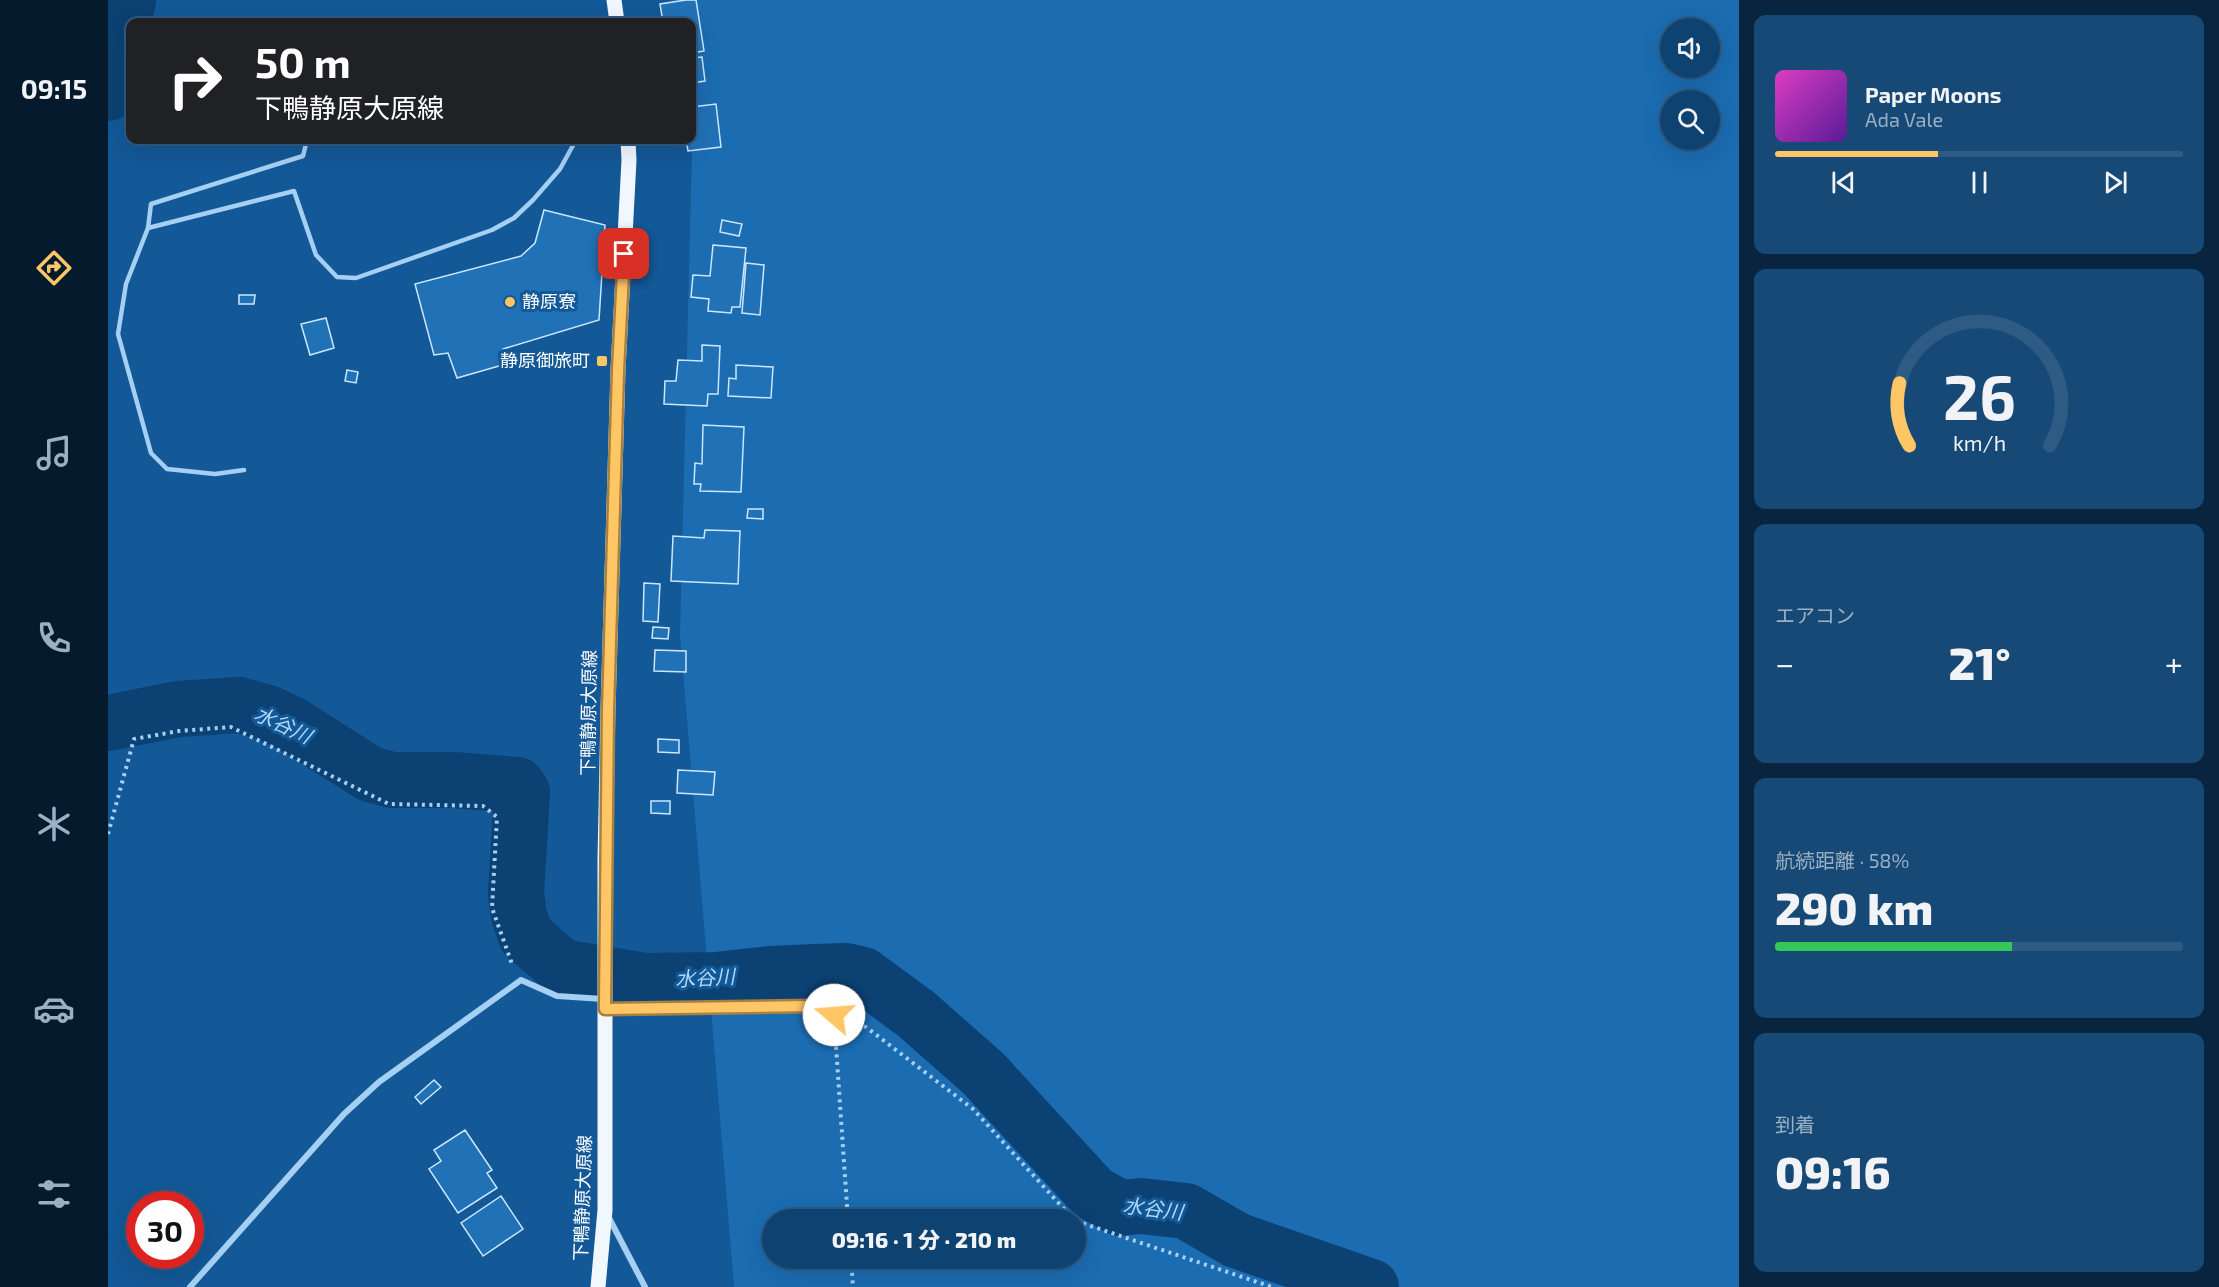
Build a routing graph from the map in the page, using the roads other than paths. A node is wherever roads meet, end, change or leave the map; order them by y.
1 (614, 0) edge
2 (616, 18) edge
3 (306, 144) edge
4 (574, 144) edge
5 (628, 144) edge
6 (148, 228) junction
7 (244, 470) dead end
8 (605, 1004) junction
9 (834, 1015) road end
10 (605, 1210) junction
11 (190, 1287) edge
12 (598, 1287) edge
13 (645, 1287) edge

1 - 2 main road
3 - 6 lane
4 - 6 lane
5 - 8 main road, 下鴨静原大原線
6 - 7 lane
8 - 9 street
8 - 10 main road, 下鴨静原大原線
8 - 11 street
10 - 12 main road, 下鴨静原大原線
10 - 13 street

